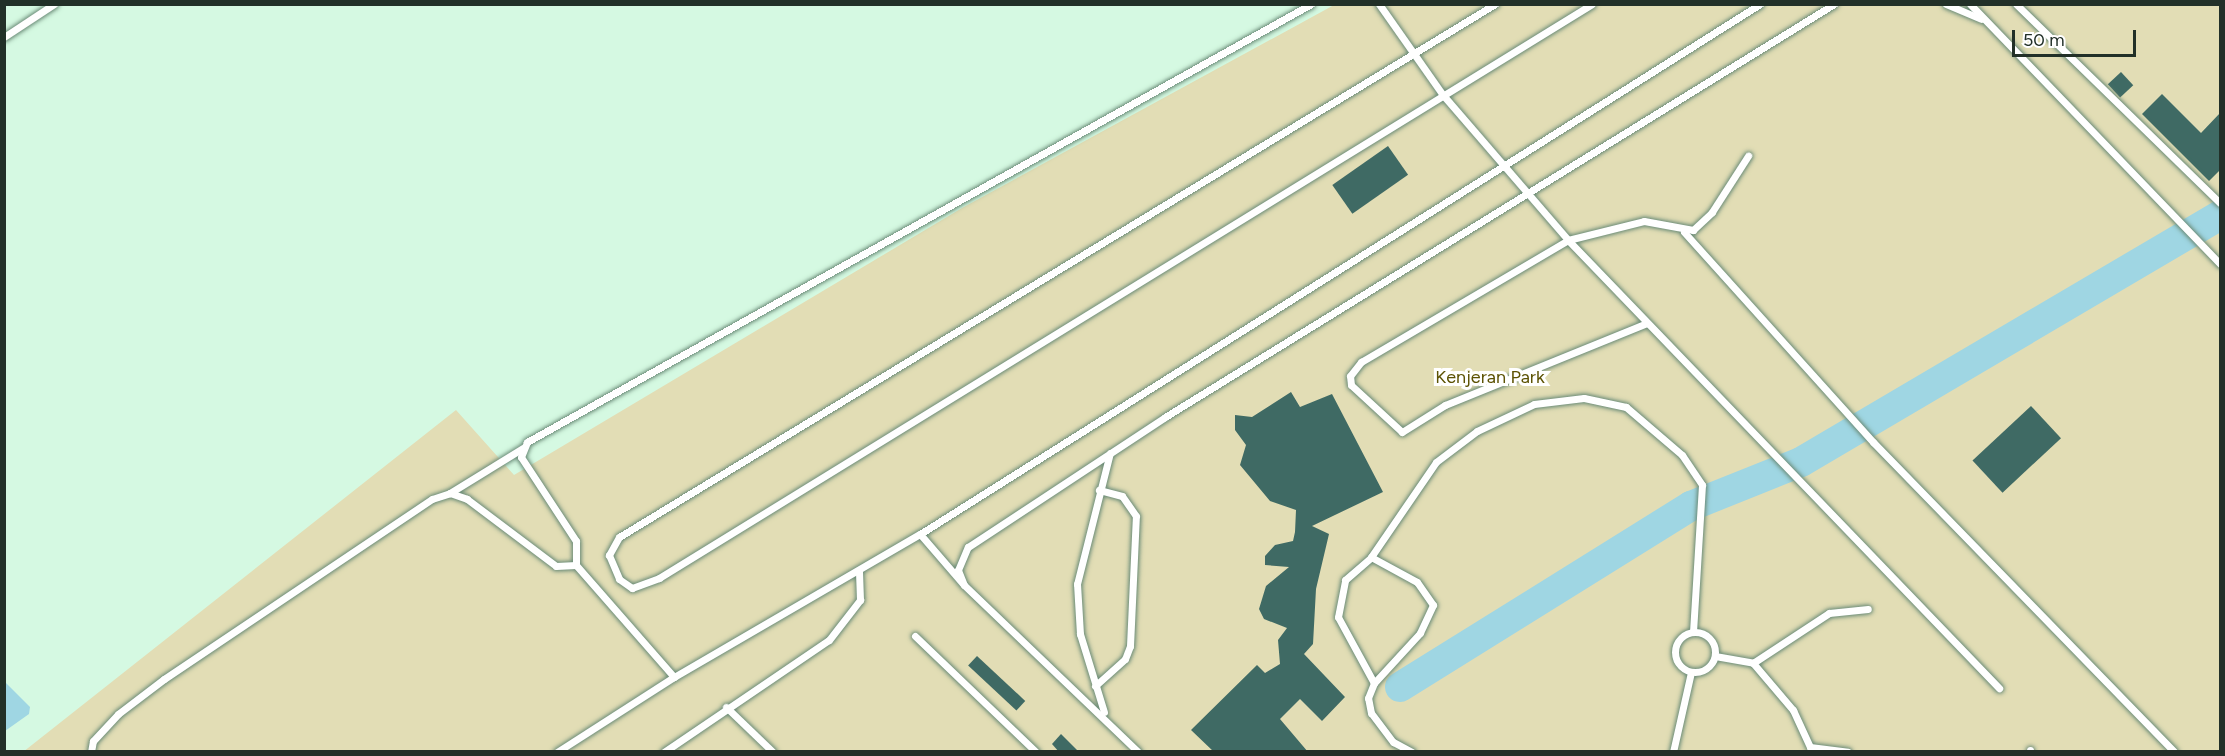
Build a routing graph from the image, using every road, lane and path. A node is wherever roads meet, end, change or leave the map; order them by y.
1 (54, 4) edge
2 (1311, 4) edge
3 (1379, 4) edge
4 (1495, 4) edge
5 (1592, 4) edge
6 (1760, 4) edge
7 (1834, 4) edge
8 (1946, 4) edge
9 (1970, 4) edge
10 (2016, 4) edge
11 (1986, 21) junction
12 (4, 37) edge
13 (1412, 54) junction
14 (1443, 95) junction
15 (1748, 156) dead end
16 (1503, 164) junction
17 (1531, 195) junction
18 (2220, 203) edge
19 (1684, 232) junction
20 (1568, 240) junction
21 (2220, 264) edge
22 (1647, 323) junction
23 (523, 448) junction
24 (1110, 453) junction
25 (1099, 490) junction
26 (450, 493) junction
27 (920, 534) junction
28 (1371, 557) junction
29 (576, 565) junction
30 (860, 570) junction
31 (964, 585) junction
32 (1868, 609) dead end
33 (1693, 632) junction
34 (915, 636) dead end
35 (1715, 656) junction
36 (1753, 663) junction
37 (1691, 672) junction
38 (674, 677) junction
39 (1374, 683) junction
40 (1095, 686) junction
41 (1999, 687) dead end
42 (726, 707) junction
43 (1104, 714) junction
44 (1811, 749) edge
45 (91, 752) edge
46 (557, 752) edge
47 (664, 752) edge
48 (773, 752) edge
49 (1036, 752) edge
50 (1138, 752) edge
51 (1412, 752) edge
52 (1673, 752) edge
53 (1848, 752) edge
54 (2174, 752) edge

1 - 12 lane
2 - 23 lane
3 - 13 lane
4 - 13 lane
5 - 14 lane
6 - 16 lane
7 - 17 lane
8 - 11 lane
9 - 11 lane
10 - 18 lane
11 - 21 lane
13 - 14 lane
13 - 14 lane
14 - 16 lane
15 - 19 lane
16 - 17 lane
16 - 27 lane
17 - 20 lane
17 - 24 lane
19 - 20 lane
19 - 54 lane
20 - 22 lane
20 - 22 lane
22 - 41 lane
23 - 26 lane
23 - 29 lane
24 - 25 lane
24 - 31 lane
25 - 40 lane
25 - 40 lane
26 - 29 lane
26 - 45 lane
27 - 30 lane
27 - 31 lane
28 - 33 lane
28 - 39 lane
28 - 39 lane
29 - 38 lane
30 - 38 lane
30 - 42 lane
31 - 43 lane
32 - 36 lane
33 - 35 lane
33 - 37 lane
34 - 49 lane
35 - 36 lane
35 - 37 lane
36 - 44 lane
37 - 52 lane
38 - 46 lane
39 - 51 lane
40 - 43 lane
42 - 47 lane
42 - 48 lane
43 - 50 lane
44 - 53 lane

